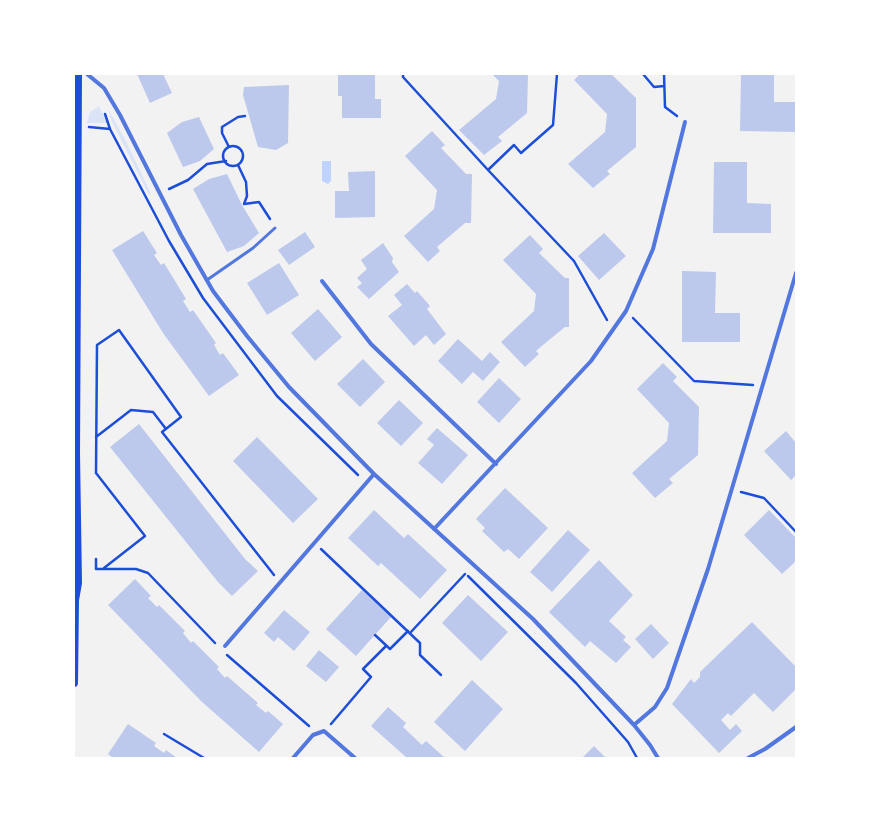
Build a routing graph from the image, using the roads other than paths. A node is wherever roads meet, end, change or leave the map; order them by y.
1 (78, 74) edge
2 (87, 74) edge
3 (685, 122) road end
4 (275, 228) road end
5 (796, 274) edge
6 (207, 280) junction
7 (322, 281) dead end
8 (496, 464) junction
9 (374, 474) junction
10 (75, 525) edge
11 (434, 529) junction
12 (225, 646) dead end
13 (74, 683) edge
14 (634, 725) junction
15 (796, 727) edge
16 (293, 758) edge
17 (355, 758) edge
18 (658, 758) edge
19 (748, 758) edge

1 - 10 main road
2 - 6 street
3 - 8 street
4 - 6 lane
5 - 14 street
6 - 9 street
7 - 8 street
8 - 11 street
9 - 11 street
9 - 12 street
10 - 13 main road
11 - 14 street
14 - 18 street
15 - 19 street
16 - 17 street

